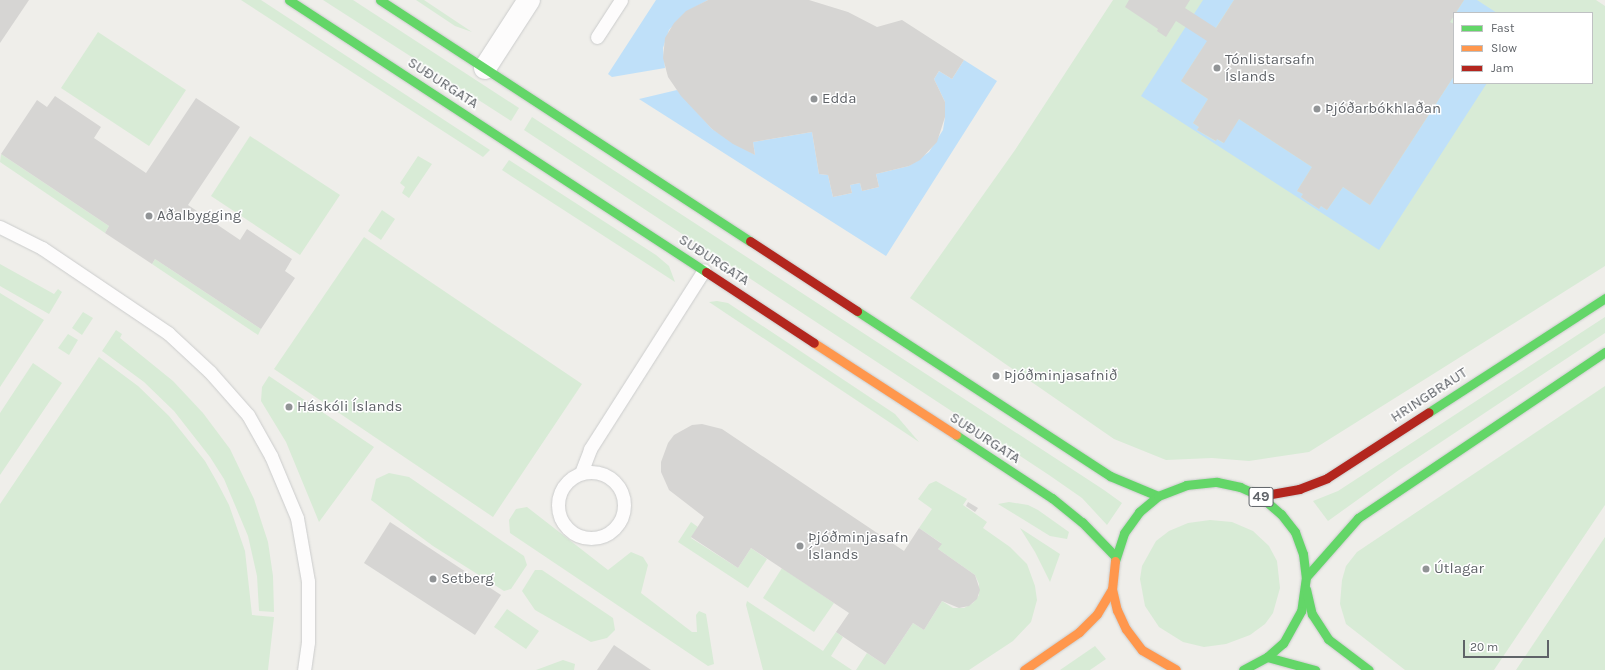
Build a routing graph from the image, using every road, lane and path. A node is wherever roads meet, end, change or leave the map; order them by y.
1 (288, 0) edge
2 (380, 0) edge
3 (529, 0) edge
4 (621, 0) edge
5 (597, 37) dead end
6 (485, 68) junction
7 (0, 227) edge
8 (704, 270) junction
9 (1605, 298) edge
10 (1605, 352) edge
11 (581, 473) junction
12 (1158, 496) junction
13 (1260, 496) junction
14 (1115, 556) junction
15 (1306, 577) junction
16 (1306, 589) junction
17 (1112, 590) junction
18 (1267, 657) junction
19 (1172, 668) edge
20 (1152, 669) dead end
21 (304, 670) edge
22 (1024, 670) edge
23 (1242, 670) edge
24 (1315, 670) edge
25 (1369, 670) edge

1 - 8 main road, SUÐURGATA
2 - 6 main road
3 - 6 street
4 - 5 lane
6 - 12 main road
7 - 21 lane
8 - 11 lane
8 - 14 main road, SUÐURGATA
9 - 13 main road, HRINGBRAUT / 49
10 - 15 main road
11 - 11 lane
12 - 13 main road, 49
12 - 14 main road, 49
13 - 15 main road, 49
14 - 17 main road, 49
15 - 16 main road, 49
16 - 18 main road, 49
16 - 25 main road
17 - 19 main road, 49
17 - 22 main road, 49
18 - 23 main road, 49
18 - 24 main road
19 - 20 main road, 49

